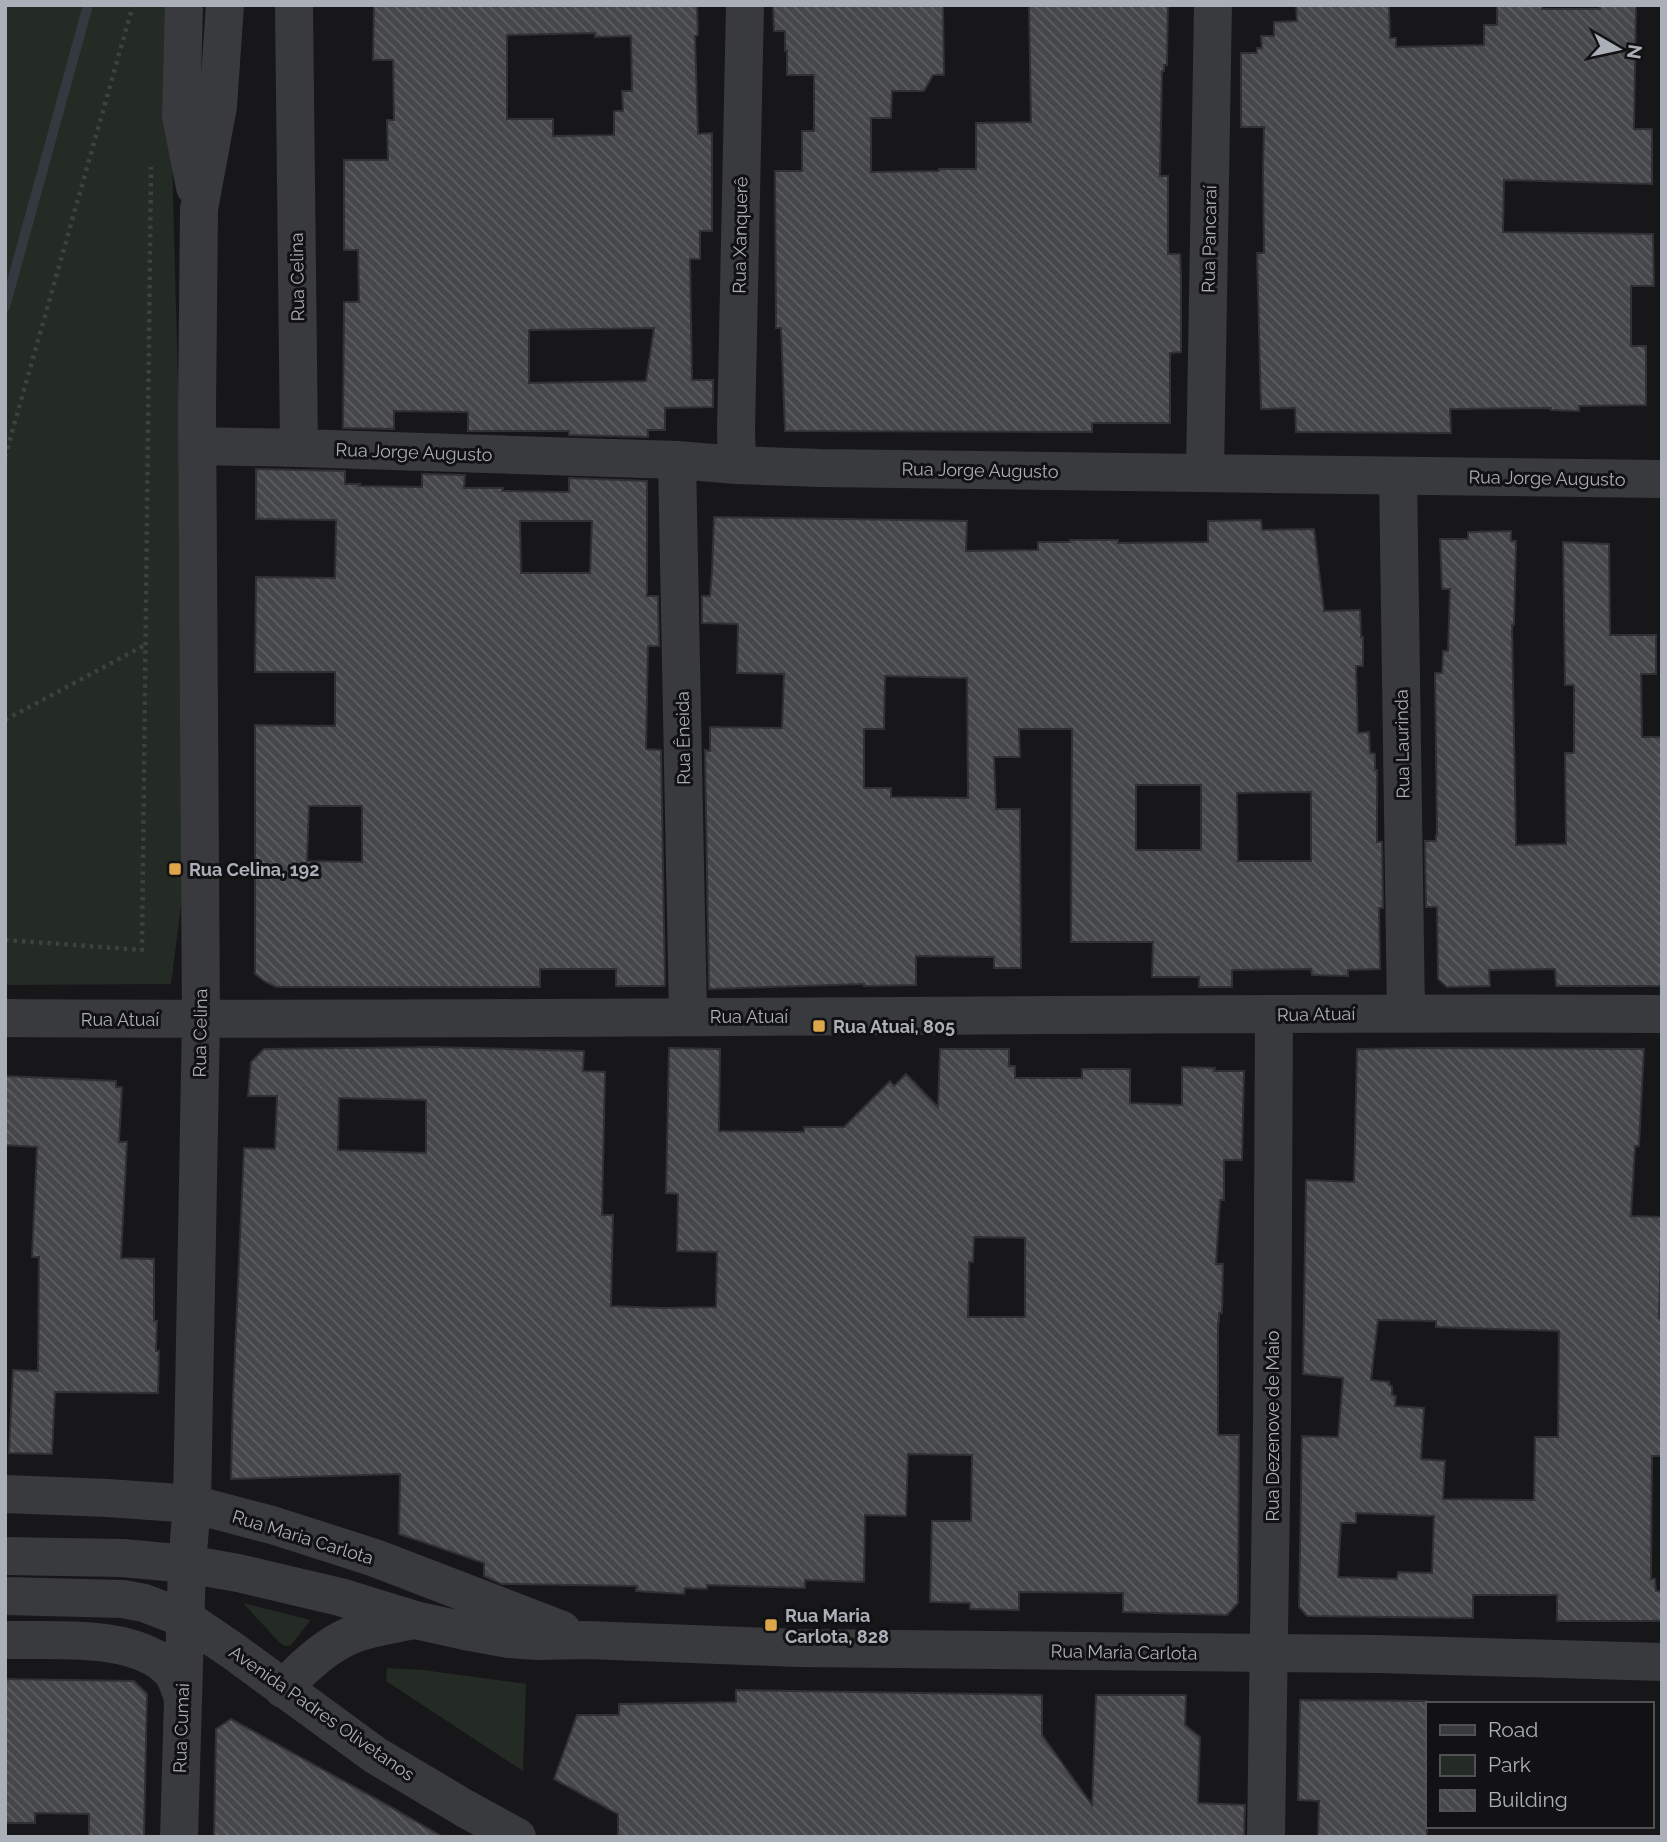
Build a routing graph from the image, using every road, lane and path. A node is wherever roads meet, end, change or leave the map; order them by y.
1 (133, 5) edge
2 (184, 5) edge
3 (225, 5) edge
4 (294, 5) edge
5 (745, 5) edge
6 (1213, 5) edge
7 (151, 157) dead end
8 (200, 209) junction
9 (198, 446) junction
10 (299, 448) junction
11 (5, 457) edge
12 (677, 460) junction
13 (737, 465) junction
14 (1205, 472) junction
15 (1398, 476) junction
16 (1662, 480) edge
17 (145, 645) junction
18 (5, 720) edge
19 (5, 940) edge
20 (1406, 1013) junction
21 (1274, 1014) junction
22 (1662, 1014) edge
23 (688, 1017) junction
24 (5, 1018) edge
25 (201, 1019) junction
26 (5, 1494) edge
27 (192, 1504) junction
28 (5, 1556) edge
29 (187, 1564) junction
30 (5, 1596) edge
31 (186, 1619) junction
32 (415, 1620) junction
33 (5, 1640) edge
34 (587, 1640) junction
35 (1270, 1654) junction
36 (1662, 1662) edge
37 (283, 1689) junction
38 (182, 1695) junction
39 (179, 1837) edge
40 (517, 1837) edge
41 (1266, 1837) edge

1 - 11 path
2 - 8 street, Rua Celina
3 - 8 street, Rua Celina
4 - 10 street, Rua Celina
5 - 13 street, Rua Xanquerê
6 - 14 street, Rua Pancaraí
7 - 17 path
8 - 9 street, Rua Celina
9 - 10 street
9 - 25 street, Rua Celina
10 - 12 street, Rua Jorge Augusto
12 - 13 street, Rua Jorge Augusto
12 - 23 street, Rua Êneida
13 - 14 street, Rua Jorge Augusto
14 - 15 street, Rua Jorge Augusto
15 - 16 street, Rua Jorge Augusto
15 - 20 street, Rua Laurinda
17 - 18 path
17 - 19 path
20 - 21 street, Rua Atuaí
20 - 22 street, Rua Atuaí
21 - 23 street, Rua Atuaí
21 - 35 street, Rua Dezenove de Maio
23 - 25 street, Rua Atuaí
24 - 25 street, Rua Atuaí
25 - 27 street, Rua Celina
26 - 27 street, Rua Maria Carlota
27 - 29 street, Rua Celina
27 - 34 street, Rua Maria Carlota
28 - 29 street, Rua Maria Carlota
29 - 31 street, Rua Celina
29 - 32 street, Rua Maria Carlota
30 - 31 street, Avenida Padres Olivetanos
31 - 37 street, Avenida Padres Olivetanos
31 - 38 street, Rua Cumai
32 - 34 street, Rua Maria Carlota
32 - 37 street
33 - 38 street
34 - 35 street, Rua Maria Carlota
35 - 36 street, Rua Maria Carlota
35 - 41 street, Rua Dezenove de Maio
37 - 40 street, Avenida Padres Olivetanos
38 - 39 street, Rua Cumai

